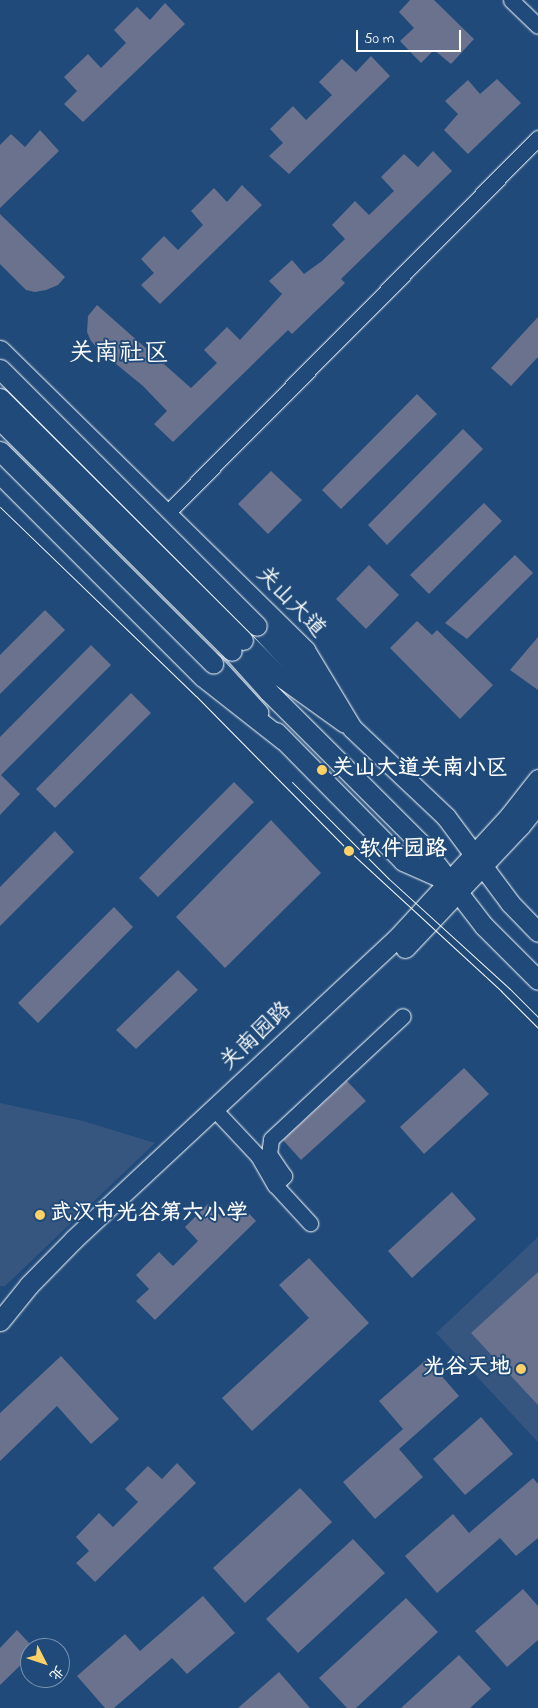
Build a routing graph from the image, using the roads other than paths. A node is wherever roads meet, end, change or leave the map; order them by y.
1 (511, 0) edge
2 (538, 26) edge
3 (538, 138) edge
4 (0, 350) edge
5 (0, 369) edge
6 (0, 398) edge
7 (0, 420) edge
8 (0, 451) edge
9 (0, 474) edge
10 (167, 512) junction
11 (105, 578) junction
12 (238, 645) junction
13 (352, 728) junction
14 (283, 740) junction
15 (538, 779) edge
16 (538, 804) edge
17 (478, 860) junction
18 (453, 887) junction
19 (538, 932) edge
20 (538, 980) edge
21 (403, 1016) dead end
22 (218, 1113) junction
23 (275, 1185) junction
24 (310, 1223) dead end
25 (8, 1314) edge
26 (0, 1334) edge

1 - 2 street
3 - 10 street
4 - 10 main road, 关山大道
5 - 13 main road, bridge
6 - 12 main road, bridge
7 - 12 main road, bridge
8 - 14 main road, bridge
9 - 11 main road
10 - 11 street
10 - 13 main road, 关山大道
11 - 14 main road
12 - 13 main road
12 - 18 main road
13 - 17 main road, 关山大道
14 - 18 main road
15 - 17 main road, 关南园路
16 - 17 main road, 关南园路
17 - 18 main road, 关南园路
17 - 19 main road, 关山大道
18 - 20 main road
18 - 22 main road, 关南园路
21 - 23 street
22 - 23 street
22 - 25 main road, 关南园路
23 - 24 street
25 - 26 main road, 关南园路

